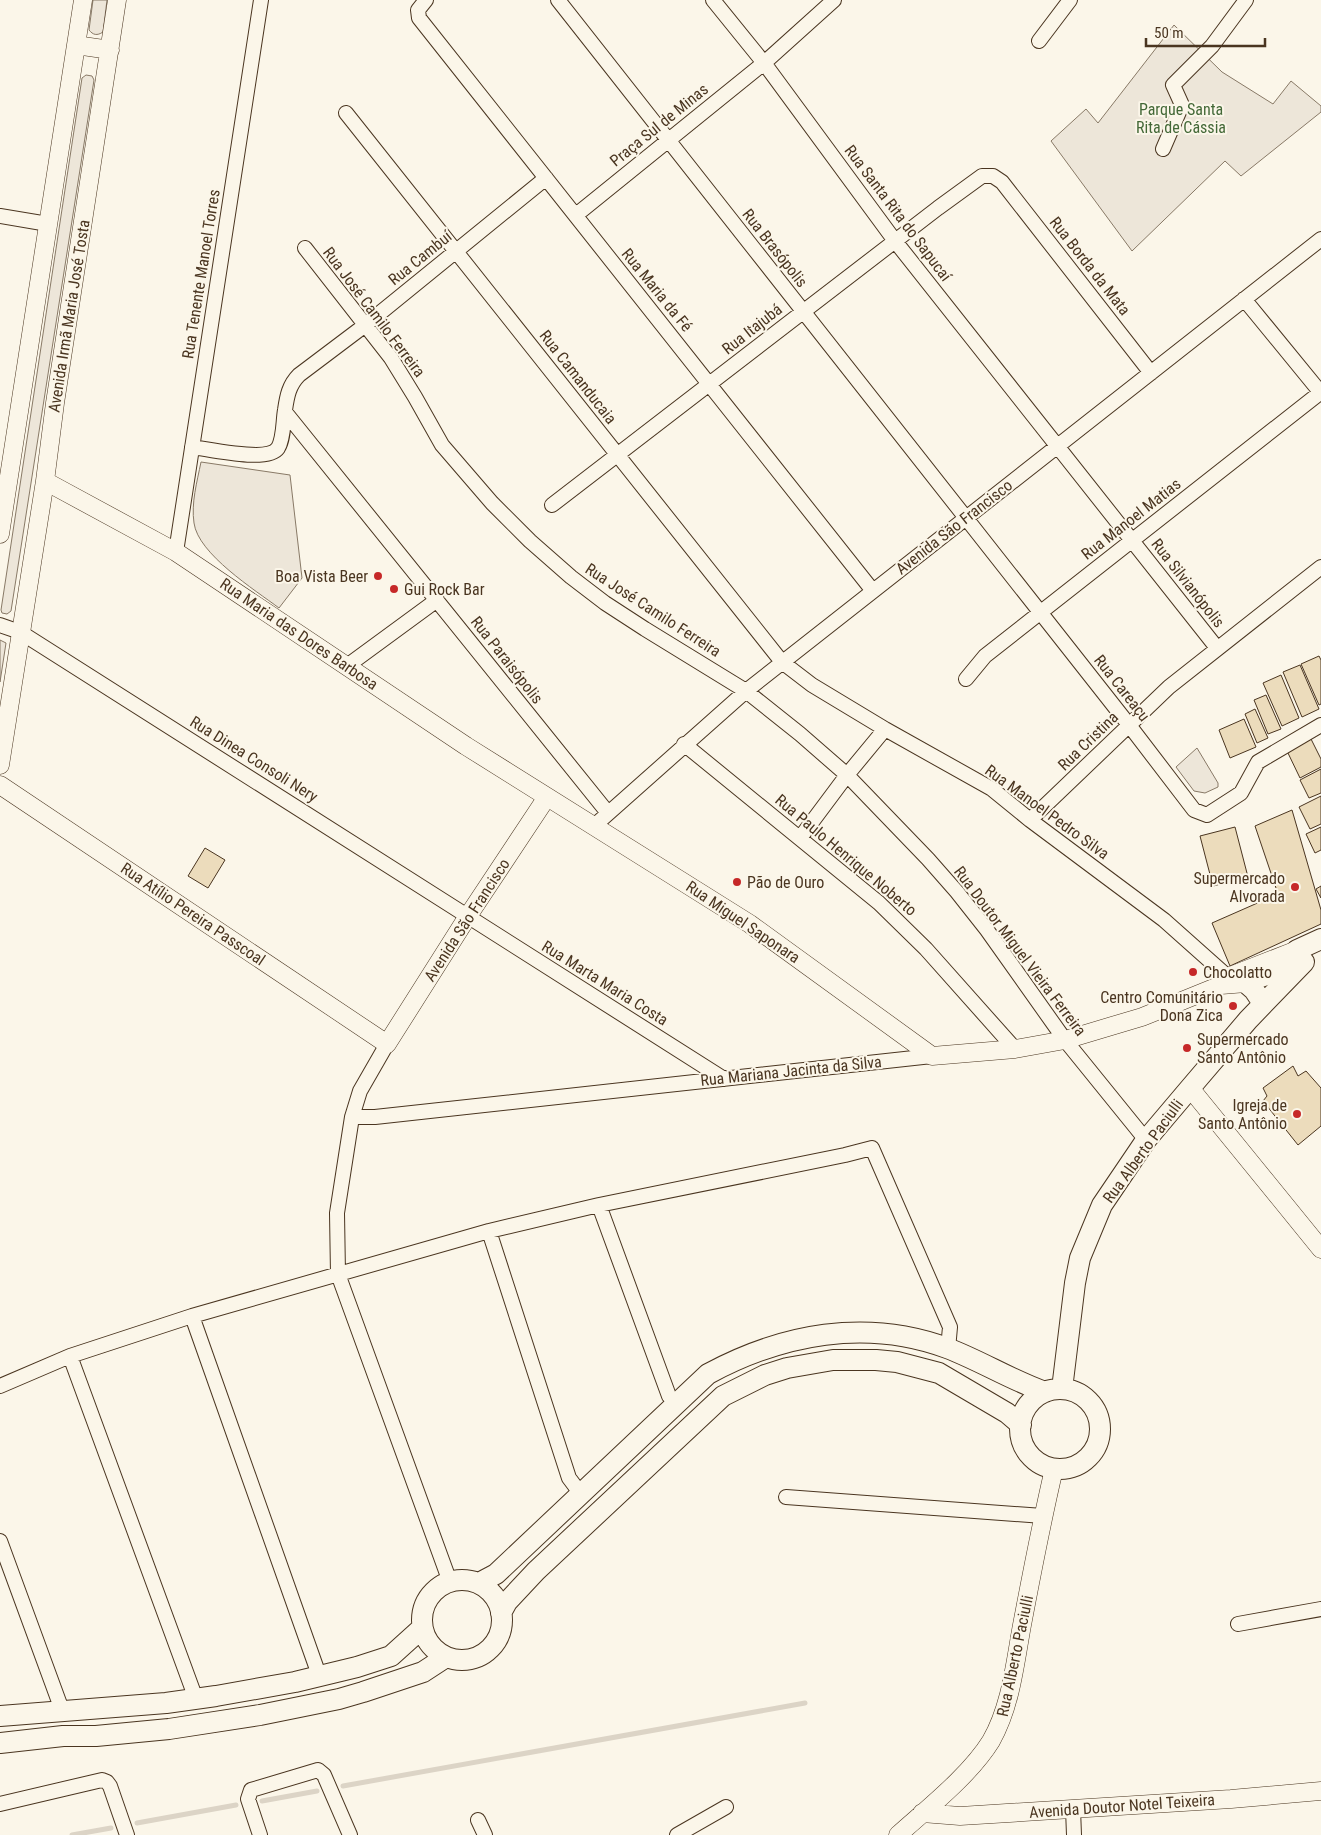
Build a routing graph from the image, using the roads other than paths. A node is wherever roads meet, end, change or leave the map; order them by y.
1 (83, 0) edge
2 (117, 0) edge
3 (261, 0) edge
4 (558, 0) edge
5 (712, 0) edge
6 (834, 0) edge
7 (1070, 0) edge
8 (1246, 0) edge
9 (422, 5) edge
10 (1040, 41) dead end
11 (76, 45) junction
12 (110, 50) junction
13 (764, 63) junction
14 (346, 114) dead end
15 (668, 140) junction
16 (1162, 149) dead end
17 (546, 178) junction
18 (1002, 182) joint
19 (576, 215) junction
20 (0, 216) edge
21 (48, 224) junction
22 (1321, 239) edge
23 (895, 241) junction
24 (305, 248) dead end
25 (456, 251) junction
26 (1244, 299) junction
27 (803, 312) junction
28 (364, 326) junction
29 (1151, 373) junction
30 (709, 384) junction
31 (1321, 392) edge
32 (285, 412) junction
33 (1057, 446) junction
34 (192, 447) junction
35 (617, 455) junction
36 (45, 481) junction
37 (552, 505) dead end
38 (966, 518) junction
39 (0, 534) edge
40 (1132, 540) junction
41 (176, 552) junction
42 (1321, 567) edge
43 (873, 591) junction
44 (438, 600) junction
45 (1040, 613) junction
46 (0, 625) edge
47 (20, 632) junction
48 (1217, 648) junction
49 (782, 662) junction
50 (348, 666) junction
51 (966, 679) dead end
52 (746, 691) junction
53 (1129, 725) junction
54 (885, 729) junction
55 (1319, 730) edge
56 (684, 744) junction
57 (0, 765) edge
58 (847, 774) junction
59 (0, 785) edge
60 (547, 797) junction
61 (608, 813) junction
62 (1030, 820) junction
63 (594, 826) junction
64 (800, 838) junction
65 (468, 916) junction
66 (1321, 939) edge
67 (1307, 956) edge
68 (1282, 971) junction
69 (1232, 982) junction
70 (1260, 999) junction
71 (1248, 1020) junction
72 (1065, 1040) junction
73 (387, 1044) junction
74 (1015, 1049) junction
75 (932, 1056) junction
76 (724, 1079) junction
77 (1190, 1088) junction
78 (352, 1117) junction
79 (1146, 1140) junction
80 (600, 1205) junction
81 (489, 1231) junction
82 (1321, 1248) edge
83 (338, 1274) junction
84 (192, 1316) junction
85 (948, 1349) junction
86 (70, 1356) junction
87 (0, 1386) edge
88 (1053, 1391) junction
89 (676, 1404) junction
90 (692, 1424) junction
91 (1021, 1425) junction
92 (1054, 1469) junction
93 (581, 1494) junction
94 (786, 1497) dead end
95 (1043, 1516) junction
96 (0, 1540) edge
97 (450, 1582) junction
98 (479, 1583) junction
99 (1321, 1609) edge
100 (501, 1613) junction
101 (1238, 1624) dead end
102 (422, 1628) junction
103 (446, 1658) junction
104 (319, 1676) junction
105 (196, 1699) junction
106 (62, 1710) junction
107 (0, 1716) edge
108 (203, 1725) junction
109 (0, 1743) edge
110 (1321, 1791) edge
111 (0, 1804) edge
112 (726, 1807) dead end
113 (1073, 1809) junction
114 (922, 1813) junction
115 (478, 1820) dead end
116 (127, 1835) edge
117 (260, 1835) edge
118 (350, 1835) edge
119 (485, 1835) edge
120 (678, 1835) edge
121 (898, 1835) edge
122 (1074, 1835) edge

1 - 11 street
2 - 12 street, Avenida Irmã Maria José Tosta
3 - 34 street, Rua Tenente Manoel Torres
4 - 15 street, Rua Brasópolis
5 - 13 street, Rua Santa Rita do Sapucaí
6 - 13 street, Praça Sul de Minas
7 - 10 street
8 - 16 street
9 - 17 street, Rua Maria da Fé
11 - 12 street
11 - 21 street
12 - 36 street, Avenida Irmã Maria José Tosta
13 - 15 street, Praça Sul de Minas
13 - 23 street, Rua Santa Rita do Sapucaí
14 - 25 street, Rua Camanducaia
15 - 19 street, Praça Sul de Minas
15 - 27 street, Rua Brasópolis
17 - 19 street, Rua Maria da Fé
17 - 25 street, Rua Cambuí
18 - 23 street, Rua Itajubá
18 - 29 street, Rua Borda da Mata
19 - 30 street, Rua Maria da Fé
20 - 21 street
21 - 39 street
22 - 26 street, Avenida São Francisco
23 - 27 street, Rua Itajubá
23 - 33 street, Rua Santa Rita do Sapucaí
24 - 28 street, Rua José Camilo Ferreira
25 - 28 street, Rua Cambuí
25 - 35 street, Rua Camanducaia
26 - 29 street, Avenida São Francisco
26 - 31 street
27 - 30 street, Rua Itajubá
27 - 38 street, Rua Brasópolis
28 - 32 street, Rua Cambuí
28 - 52 street, Rua José Camilo Ferreira
29 - 33 street, Avenida São Francisco
30 - 35 street, Rua Itajubá
30 - 43 street, Rua Maria da Fé
31 - 40 street, Rua Manoel Matias
32 - 34 street, Rua Cambuí
32 - 44 street, Rua Paraisópolis
33 - 38 street, Avenida São Francisco
33 - 40 street, Rua Silvianópolis
34 - 41 street, Rua Tenente Manoel Torres
35 - 37 street, Rua Itajubá
35 - 49 street, Rua Camanducaia
36 - 41 street, Rua Maria das Dores Barbosa
36 - 47 street, Avenida Irmã Maria José Tosta
38 - 43 street, Avenida São Francisco
38 - 45 street, Rua Careaçu
40 - 45 street, Rua Manoel Matias
40 - 48 street, Rua Silvianópolis
41 - 50 street, Rua Maria das Dores Barbosa
42 - 48 street, Rua Cristina
43 - 49 street, Avenida São Francisco
44 - 50 street
44 - 61 street, Rua Paraisópolis
45 - 51 street, Rua Manoel Matias
45 - 53 street, Rua Careaçu
46 - 47 street
47 - 57 street, Avenida Irmã Maria José Tosta
47 - 65 street, Rua Dinea Consoli Nery
48 - 53 street, Rua Cristina
49 - 52 street, Avenida São Francisco
49 - 54 street, Rua Manoel Pedro Silva
50 - 60 street, Rua Maria das Dores Barbosa
52 - 56 street, Avenida São Francisco
52 - 58 street, Rua Doutor Miguel Vieira Ferreira
53 - 55 street, Rua Careaçu
53 - 62 street, Rua Cristina
54 - 58 street
54 - 62 street, Rua Manoel Pedro Silva
56 - 61 street, Avenida São Francisco
56 - 64 street, Rua Paulo Henrique Noberto
58 - 64 street
58 - 72 street, Rua Doutor Miguel Vieira Ferreira
59 - 73 street, Rua Atílio Pereira Passcoal
60 - 63 street, Rua Miguel Saponara
60 - 65 street, Avenida São Francisco
61 - 63 street, Avenida São Francisco
62 - 69 street, Rua Manoel Pedro Silva
63 - 75 street, Rua Miguel Saponara
64 - 74 street, Rua Paulo Henrique Noberto
65 - 73 street, Avenida São Francisco
65 - 76 street, Rua Marta Maria Costa
66 - 67 main road
67 - 68 main road
67 - 69 street, Rua Mariana Jacinta da Silva
67 - 71 main road, Rua Alberto Paciulli
68 - 69 street, Rua Mariana Jacinta da Silva
68 - 70 main road, Rua Alberto Paciulli
69 - 70 main road
69 - 72 street, Rua Mariana Jacinta da Silva
70 - 71 main road, Rua Alberto Paciulli
71 - 77 main road, Rua Alberto Paciulli
72 - 74 street, Rua Mariana Jacinta da Silva
72 - 79 street, Rua Doutor Miguel Vieira Ferreira
73 - 78 street
74 - 75 street, Rua Mariana Jacinta da Silva
75 - 76 street, Rua Mariana Jacinta da Silva
76 - 78 street, Rua Mariana Jacinta da Silva
77 - 79 main road, Rua Alberto Paciulli
77 - 82 street
78 - 83 street
79 - 88 main road, Rua Alberto Paciulli
80 - 81 street
80 - 85 street
80 - 89 street
81 - 83 street
81 - 93 street
83 - 84 street
83 - 97 street
84 - 86 street
84 - 104 street
85 - 88 main road
85 - 89 main road
86 - 87 street
86 - 105 street
88 - 91 main road
88 - 92 main road
89 - 90 main road
89 - 93 main road
90 - 91 main road
90 - 100 main road
91 - 92 main road
92 - 95 street, Rua Alberto Paciulli
93 - 98 main road
94 - 95 street
95 - 114 street, Rua Alberto Paciulli
96 - 106 street
97 - 98 main road
97 - 102 main road
98 - 100 main road
99 - 101 street
100 - 103 main road
102 - 103 main road
102 - 104 main road
103 - 108 main road
104 - 105 main road
105 - 106 main road
105 - 108 main road
106 - 107 main road
108 - 109 main road
110 - 113 street, Avenida Doutor Notel Teixeira
111 - 116 street
112 - 120 street
113 - 114 street, Avenida Doutor Notel Teixeira
113 - 122 street
114 - 121 street, Rua Alberto Paciulli
115 - 119 street
117 - 118 street

